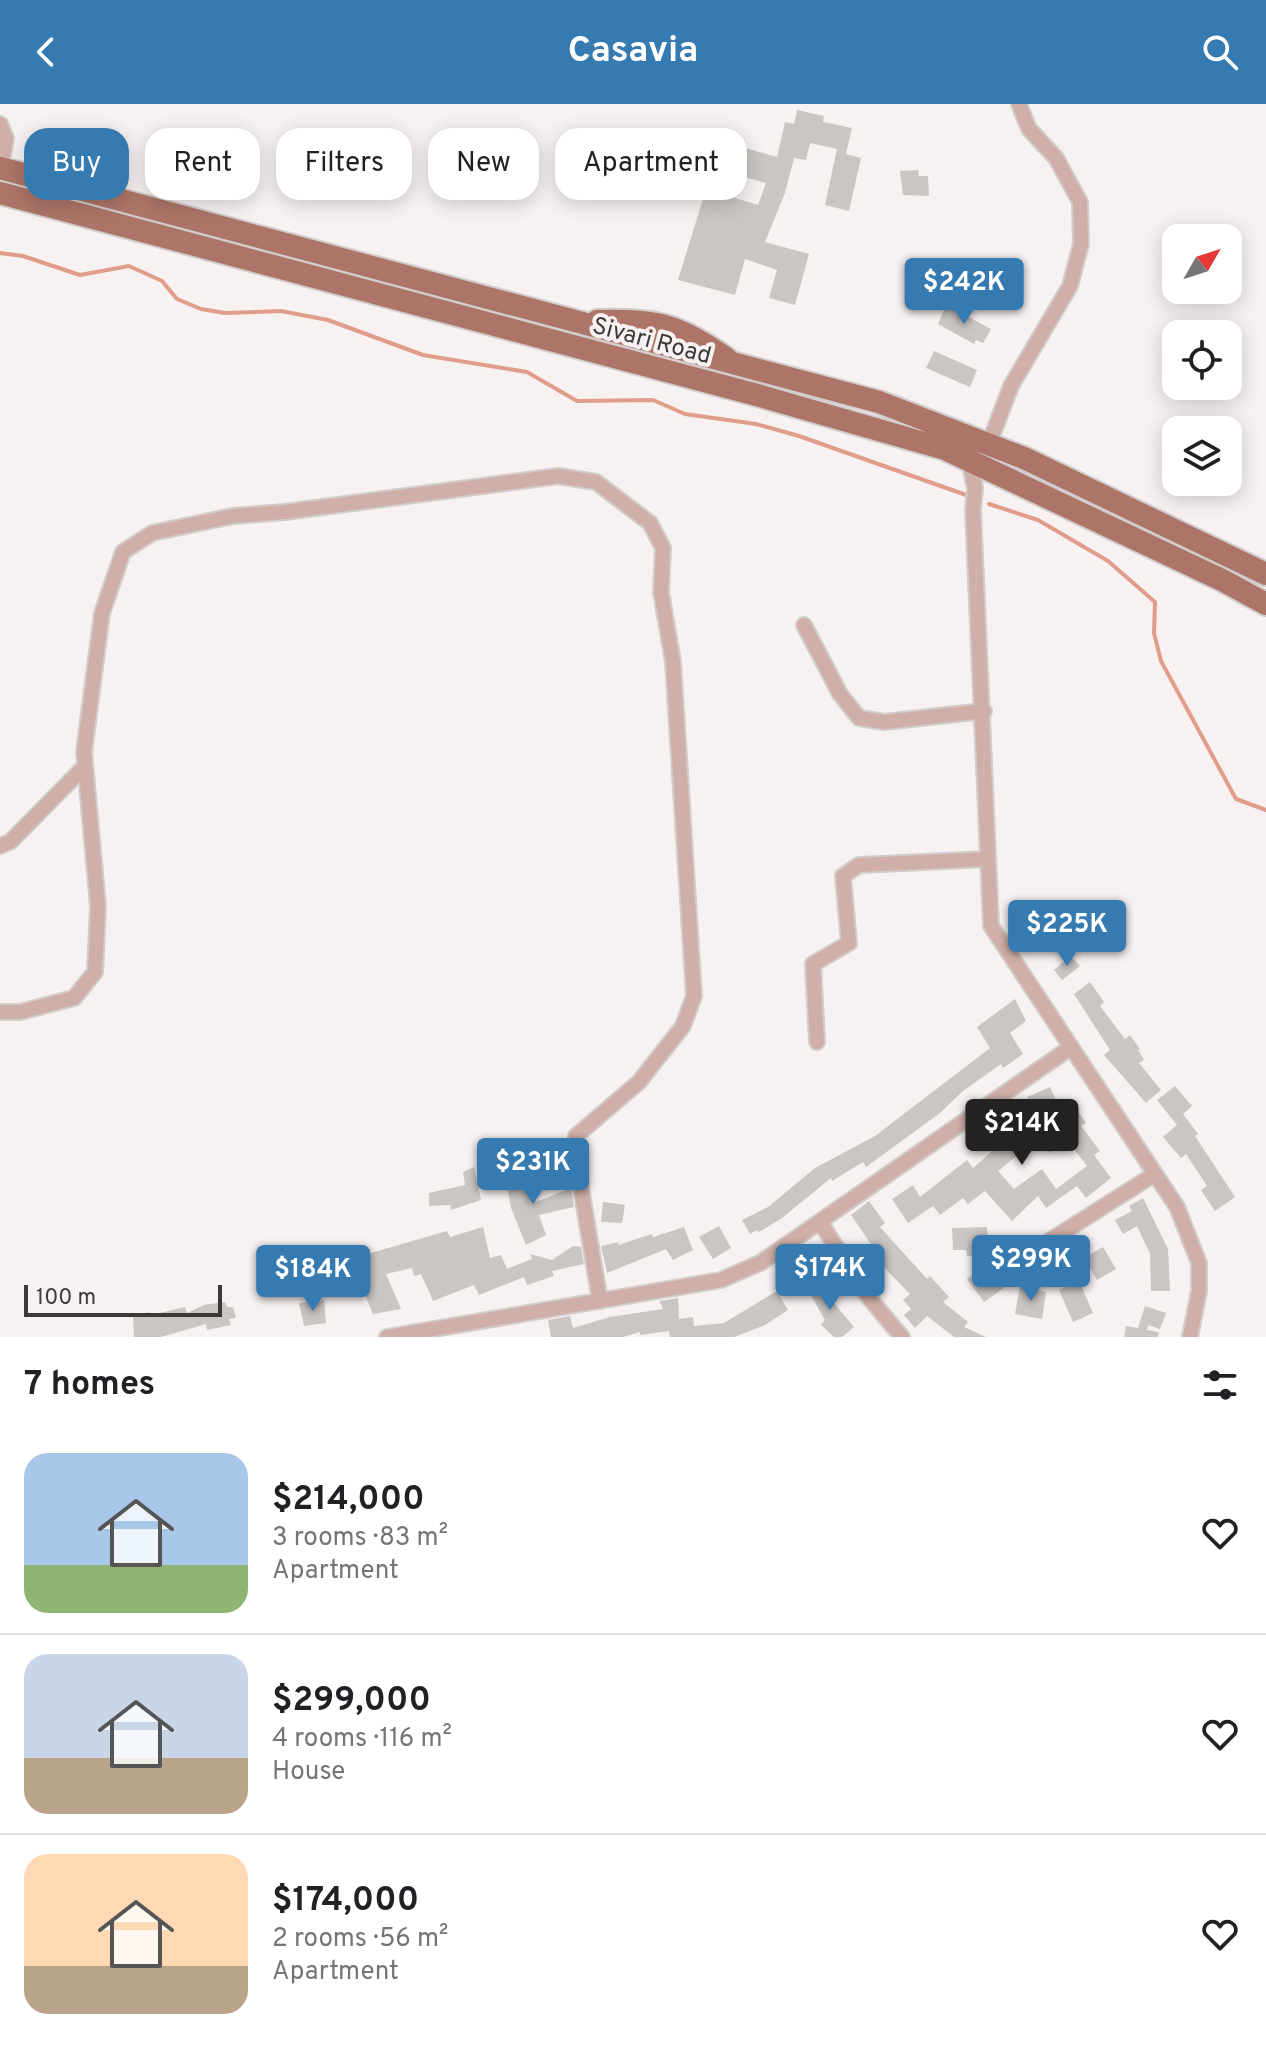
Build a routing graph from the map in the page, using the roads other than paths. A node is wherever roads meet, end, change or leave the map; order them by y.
1 (1019, 104) edge
2 (0, 124) edge
3 (0, 170) edge
4 (0, 193) edge
5 (989, 444) junction
6 (969, 461) junction
7 (1002, 476) junction
8 (975, 488) junction
9 (1266, 574) edge
10 (1266, 604) edge
11 (804, 625) dead end
12 (984, 711) junction
13 (85, 766) junction
14 (0, 846) edge
15 (988, 859) junction
16 (0, 1012) edge
17 (817, 1042) dead end
18 (1070, 1048) junction
19 (1155, 1174) junction
20 (820, 1222) junction
21 (1041, 1246) dead end
22 (600, 1301) junction
23 (387, 1337) edge
24 (902, 1337) edge
25 (1190, 1337) edge

1 - 5 street
2 - 3 street
3 - 5 main road, Sivari Road
4 - 6 main road, Sivari Road
5 - 9 main road, Sivari Road
6 - 7 main road, Sivari Road
6 - 8 street
7 - 8 street
7 - 10 main road, Sivari Road
8 - 12 street
11 - 12 street
12 - 15 street
13 - 14 street
13 - 16 street
13 - 22 street
15 - 17 street
15 - 18 street
18 - 19 street
18 - 20 street
19 - 21 street
19 - 25 street
20 - 22 street
20 - 24 street
22 - 23 street

